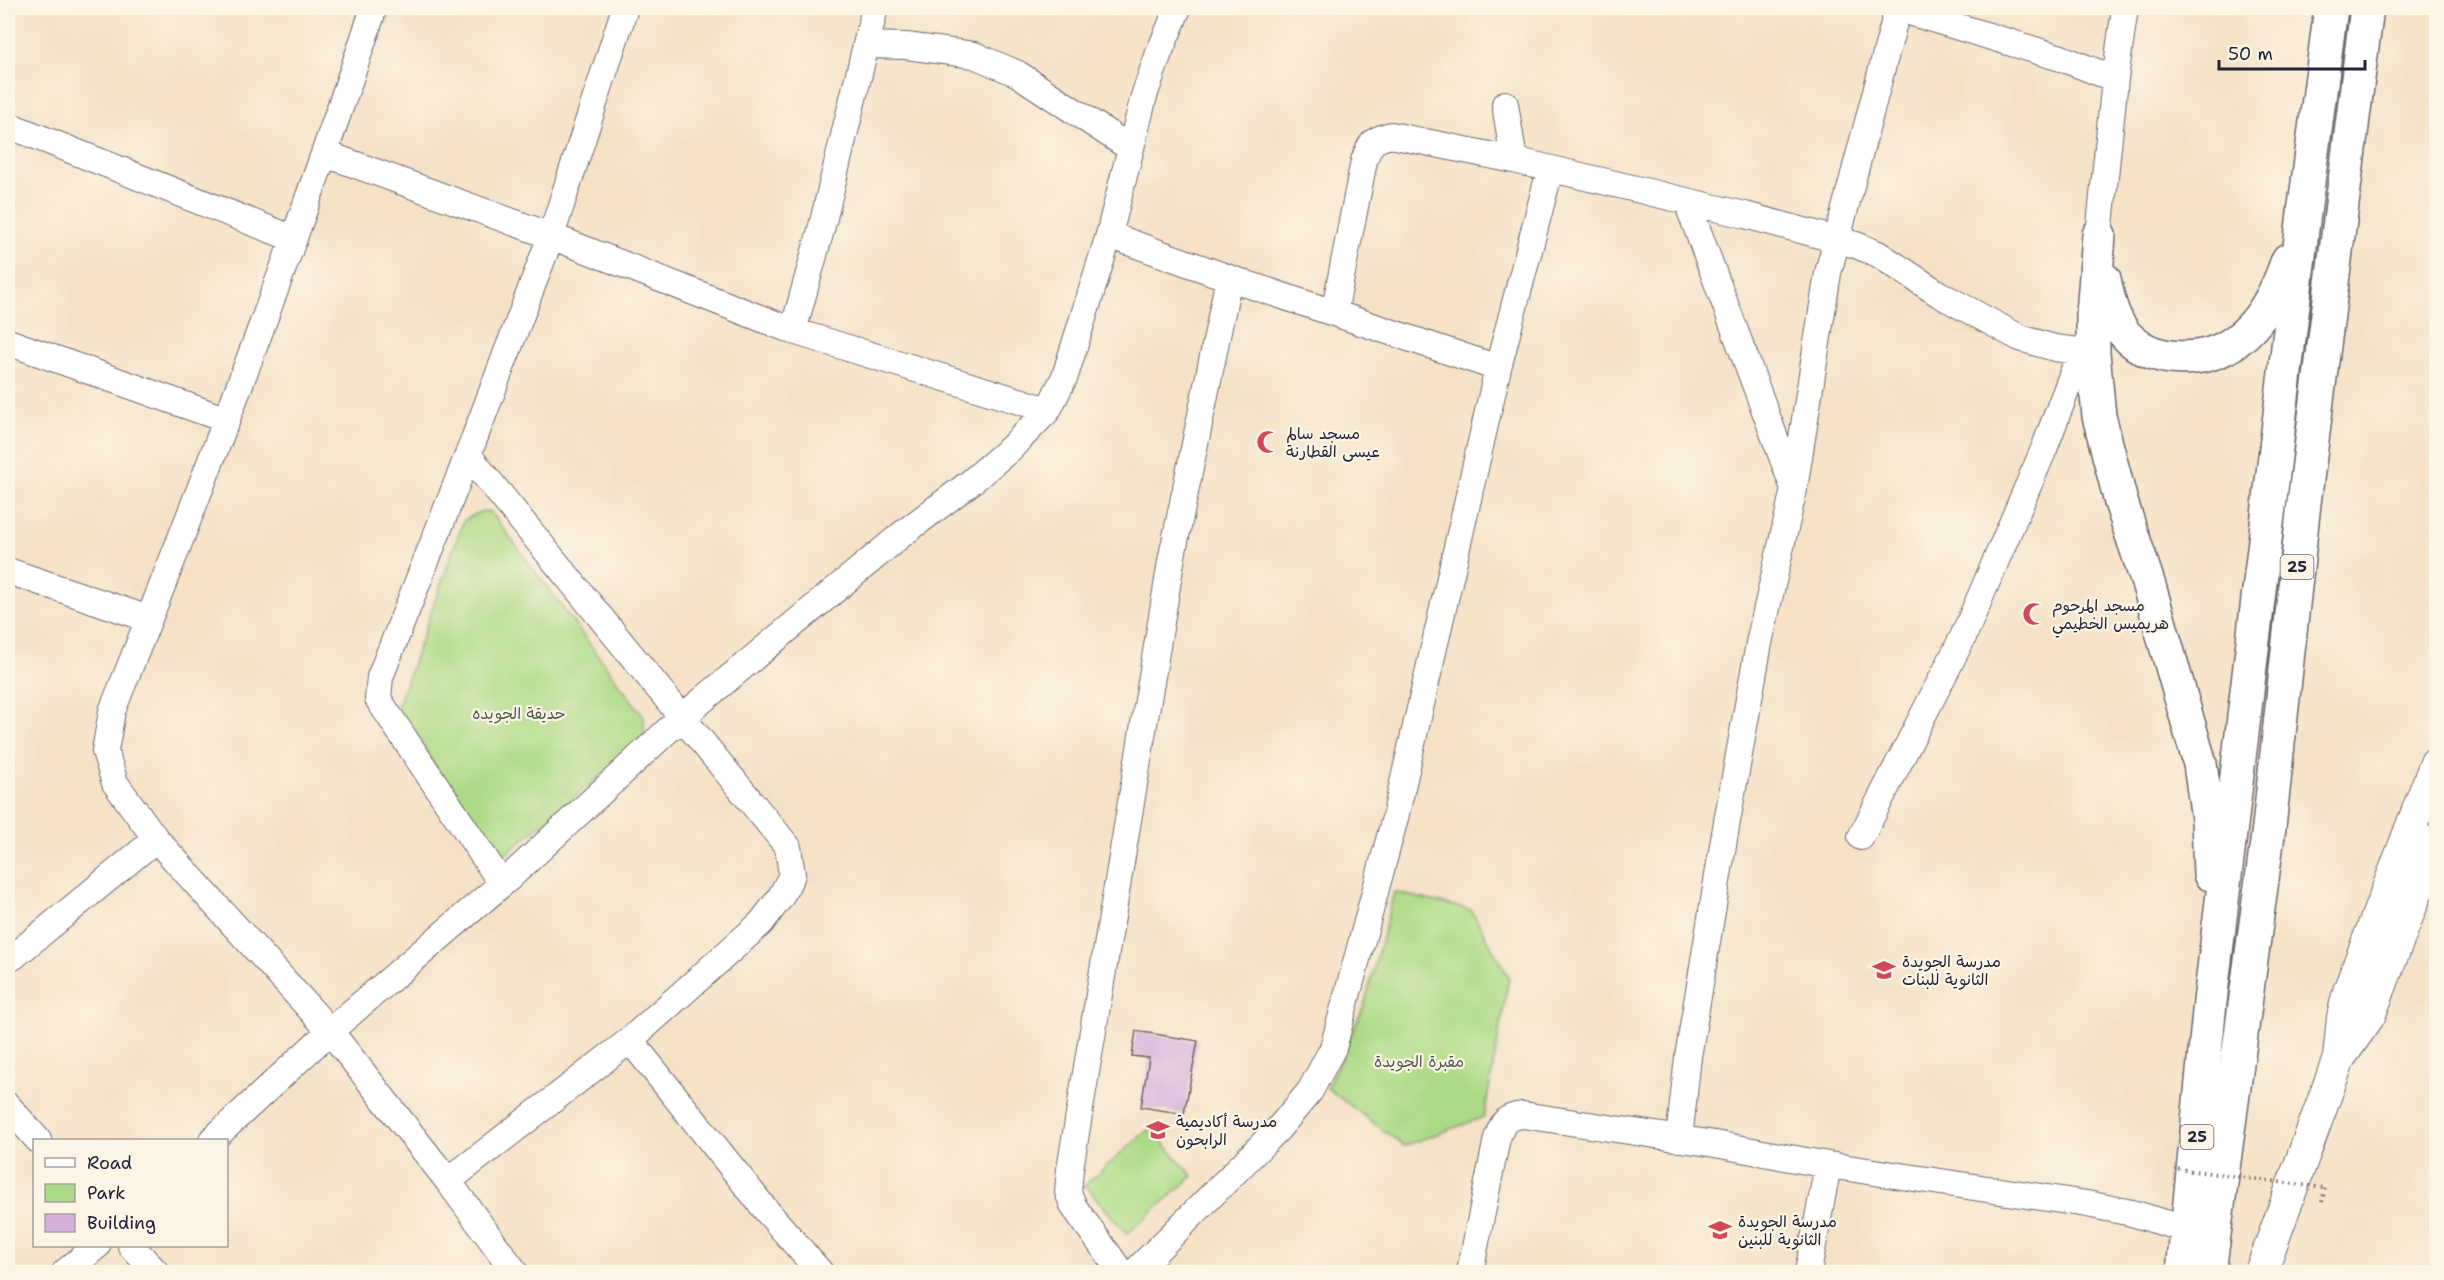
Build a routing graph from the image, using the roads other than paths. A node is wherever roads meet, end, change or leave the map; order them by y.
1 (375, 8) edge
2 (626, 8) edge
3 (875, 8) edge
4 (1178, 8) edge
5 (1897, 8) edge
6 (2125, 8) edge
7 (2331, 8) edge
8 (2367, 8) edge
9 (867, 45) junction
10 (2115, 79) junction
11 (1505, 104) dead end
12 (8, 125) edge
13 (1130, 148) junction
14 (326, 154) junction
15 (1514, 160) junction
16 (1550, 170) junction
17 (1687, 202) junction
18 (2304, 213) junction
19 (1109, 235) junction
20 (2099, 235) junction
21 (551, 236) junction
22 (294, 239) junction
23 (1835, 239) junction
24 (1229, 278) junction
25 (1334, 313) junction
26 (793, 331) junction
27 (8, 342) edge
28 (2087, 352) junction
29 (1498, 368) junction
30 (1048, 410) junction
31 (227, 420) junction
32 (468, 454) junction
33 (1794, 489) junction
34 (8, 572) edge
35 (150, 619) junction
36 (681, 718) junction
37 (2436, 763) edge
38 (1861, 837) dead end
39 (156, 839) junction
40 (2436, 841) edge
41 (502, 884) junction
42 (13, 957) dead end
43 (2210, 1002) junction
44 (330, 1031) junction
45 (630, 1040) junction
46 (2339, 1058) junction
47 (8, 1106) edge
48 (37, 1139) edge
49 (213, 1139) edge
50 (1679, 1139) junction
51 (1828, 1165) junction
52 (448, 1181) junction
53 (2188, 1230) junction
54 (95, 1247) edge
55 (133, 1247) edge
56 (65, 1272) edge
57 (156, 1272) edge
58 (515, 1272) edge
59 (820, 1272) edge
60 (1121, 1272) edge
61 (1135, 1272) edge
62 (1470, 1272) edge
63 (1808, 1272) edge
64 (2183, 1272) edge
65 (2209, 1272) edge
66 (2261, 1272) edge

1 - 14 street
2 - 21 street
3 - 9 street
4 - 13 street
5 - 10 street
5 - 23 street
6 - 10 street
7 - 18 highway, 25
8 - 65 highway, 25
9 - 13 street
9 - 26 street
10 - 20 street
11 - 15 street
12 - 22 street
13 - 19 street
14 - 21 street
14 - 22 street
15 - 16 street
15 - 25 street
16 - 17 street
16 - 29 street
17 - 23 street
17 - 33 street
18 - 20 highway
18 - 43 highway, 25
19 - 24 street
19 - 30 street
20 - 28 highway
21 - 26 street
21 - 32 street
22 - 31 street
23 - 28 street
23 - 33 street
24 - 25 street
24 - 60 street
25 - 29 street
26 - 30 street
27 - 31 street
28 - 38 street
28 - 43 highway
29 - 61 street
30 - 36 street
31 - 35 street
32 - 36 street
32 - 41 street
33 - 50 street
34 - 35 street
35 - 39 street
36 - 41 street
36 - 45 street
37 - 46 main road
39 - 42 street
39 - 44 street
40 - 46 main road
41 - 44 street
43 - 53 highway, 25
44 - 49 street
44 - 52 street
45 - 52 street
45 - 59 street
46 - 66 main road
47 - 48 street
50 - 51 street
50 - 62 street
51 - 53 street
51 - 63 street
52 - 58 street
53 - 64 highway, 25
54 - 56 street
55 - 57 street

